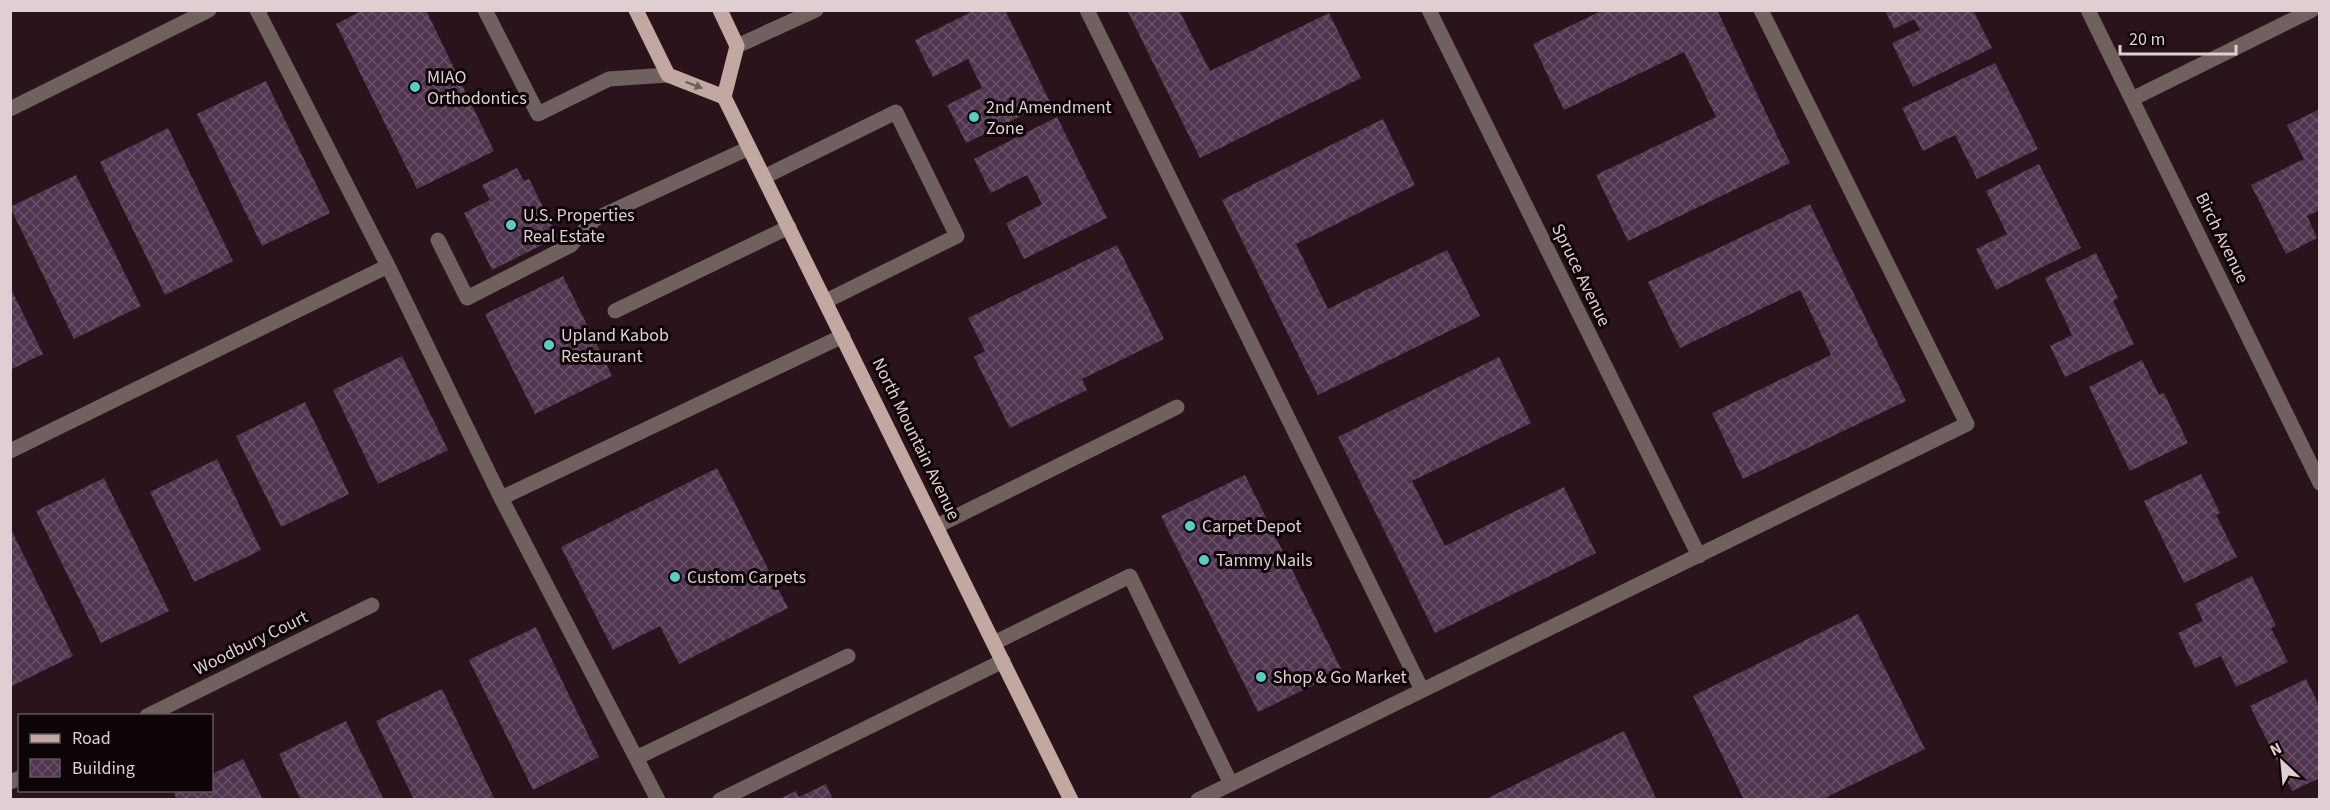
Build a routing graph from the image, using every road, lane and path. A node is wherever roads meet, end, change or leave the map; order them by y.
1 (209, 10) edge
2 (257, 10) edge
3 (485, 10) edge
4 (636, 10) edge
5 (720, 10) edge
6 (816, 10) edge
7 (1087, 10) edge
8 (1429, 10) edge
9 (1761, 10) edge
10 (2088, 10) edge
11 (2312, 10) edge
12 (737, 46) junction
13 (668, 75) junction
14 (724, 97) junction
15 (2132, 99) junction
16 (10, 109) edge
17 (749, 148) junction
18 (764, 177) junction
19 (789, 227) junction
20 (438, 240) dead end
21 (388, 266) junction
22 (826, 301) junction
23 (615, 311) dead end
24 (843, 336) junction
25 (1177, 407) dead end
26 (10, 451) edge
27 (2319, 483) edge
28 (501, 498) junction
29 (937, 526) junction
30 (1699, 556) junction
31 (372, 605) dead end
32 (994, 643) junction
33 (848, 656) dead end
34 (1003, 661) junction
35 (1422, 690) junction
36 (151, 714) edge
37 (636, 758) junction
38 (1231, 784) junction
39 (658, 800) edge
40 (720, 800) edge
41 (1071, 800) edge
42 (1198, 800) edge

1 - 16 street
2 - 21 street
3 - 13 street
4 - 13 main road
5 - 12 main road
6 - 12 street
7 - 35 street
8 - 30 street, Spruce Avenue
9 - 30 street
10 - 15 street, Birch Avenue
11 - 15 street
12 - 14 main road
13 -> 14 main road
14 - 17 main road, North Mountain Avenue
15 - 27 street, Birch Avenue
17 - 18 main road, North Mountain Avenue
17 - 20 street
18 - 19 main road, North Mountain Avenue
18 - 22 street
19 - 22 main road, North Mountain Avenue
19 - 23 street
21 - 26 street
21 - 28 street
22 - 24 main road, North Mountain Avenue
24 - 28 street
24 - 29 main road, North Mountain Avenue
25 - 29 street
28 - 37 street
29 - 32 main road, North Mountain Avenue
30 - 35 street
31 - 36 street, Woodbury Court
32 - 34 main road, North Mountain Avenue
32 - 38 street
33 - 37 street
34 - 40 street
34 - 41 main road, North Mountain Avenue
35 - 38 street
37 - 39 street
38 - 42 street

